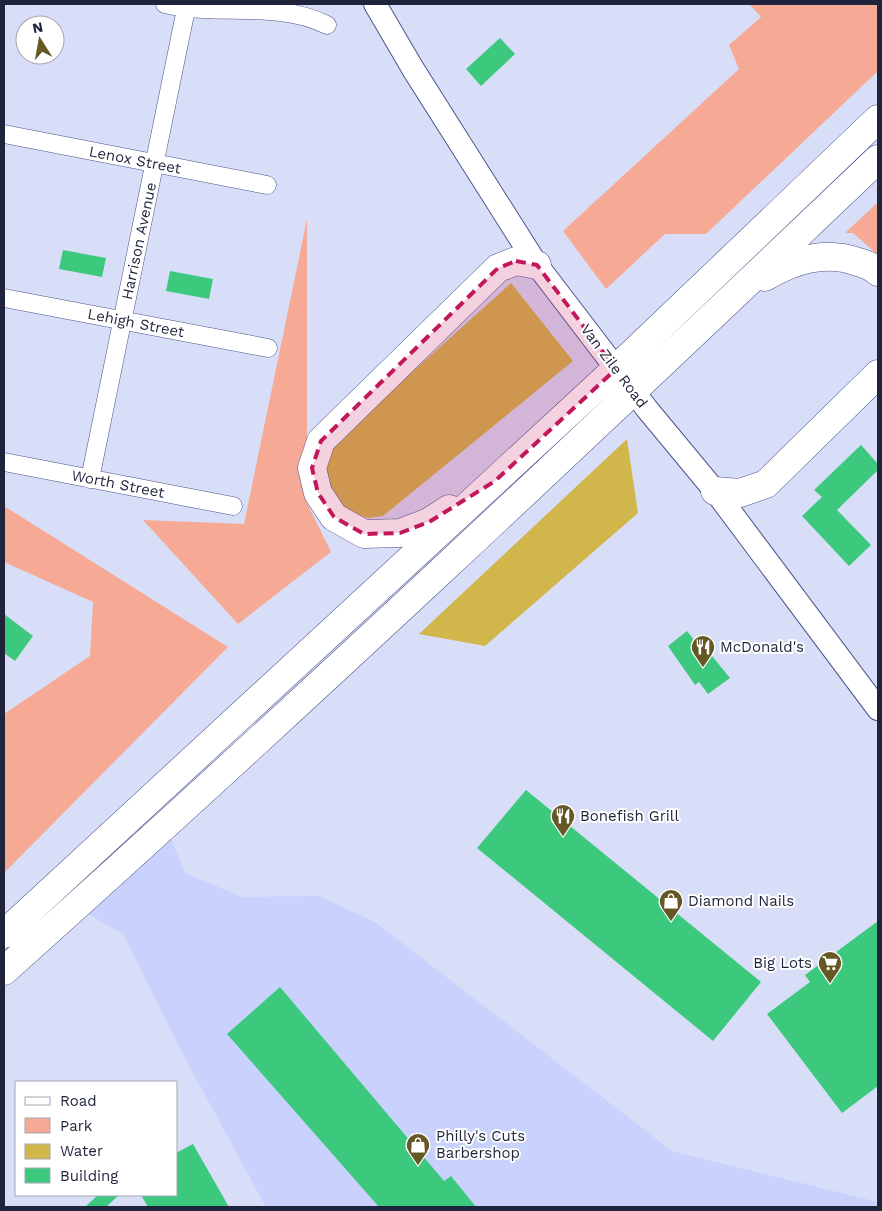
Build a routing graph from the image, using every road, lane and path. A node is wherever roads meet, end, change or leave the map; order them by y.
1 (165, 4) edge
2 (380, 5) edge
3 (187, 6) edge
4 (327, 25) dead end
5 (878, 119) edge
6 (4, 134) edge
7 (878, 159) edge
8 (155, 163) junction
9 (267, 185) dead end
10 (537, 265) junction
11 (878, 272) edge
12 (738, 293) junction
13 (4, 298) edge
14 (122, 320) junction
15 (268, 348) dead end
16 (616, 369) junction
17 (878, 374) edge
18 (633, 392) junction
19 (4, 462) edge
20 (90, 479) junction
21 (495, 481) junction
22 (715, 491) junction
23 (233, 506) dead end
24 (878, 709) edge
25 (4, 934) edge
26 (4, 971) edge

1 - 3 street
2 - 10 street, Van Zile Road
3 - 4 street
3 - 8 street, Harrison Avenue
5 - 16 highway
6 - 8 street, Lenox Street
7 - 12 highway
8 - 9 street, Lenox Street
8 - 14 street, Harrison Avenue
10 - 16 street, Van Zile Road
10 - 21 highway
11 - 12 highway
12 - 18 highway
13 - 14 street, Lehigh Street
14 - 15 street, Lehigh Street
14 - 20 street, Harrison Avenue
16 - 18 street, Van Zile Road
16 - 21 highway
17 - 22 highway
18 - 22 street, Van Zile Road
18 - 26 highway
19 - 20 street, Worth Street
20 - 23 street, Worth Street
21 - 25 highway
22 - 24 street, Van Zile Road

